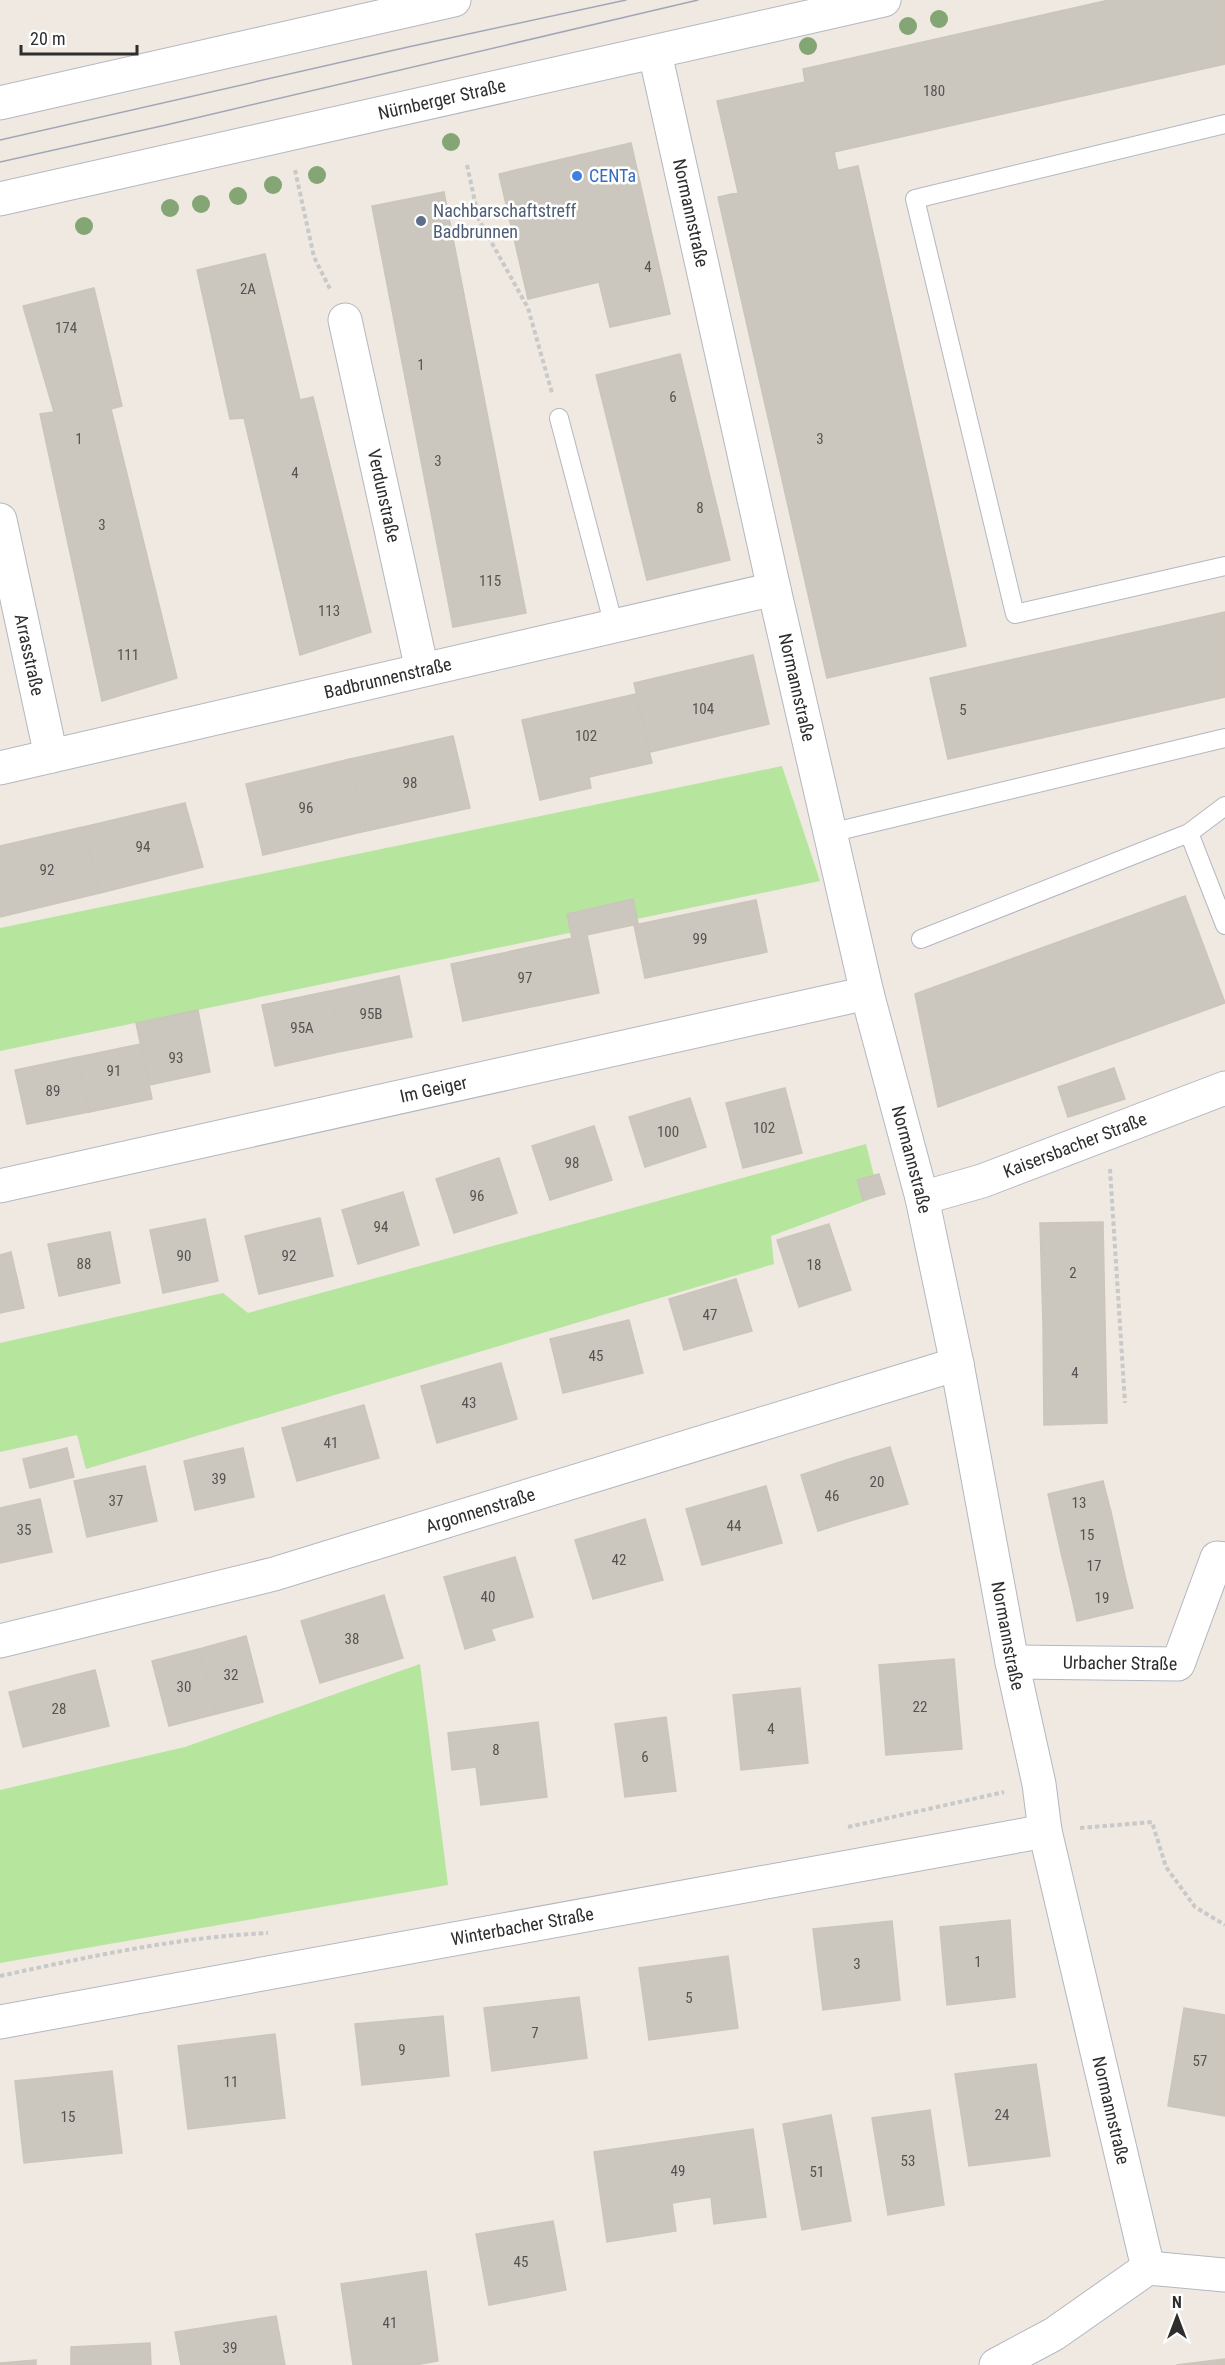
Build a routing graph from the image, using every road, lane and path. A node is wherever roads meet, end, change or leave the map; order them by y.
1 (454, 0) edge
2 (884, 0) edge
3 (655, 53) junction
4 (0, 103) edge
5 (1225, 124) edge
6 (467, 165) dead end
7 (0, 199) edge
8 (302, 201) dead end
9 (345, 320) joint
10 (559, 418) joint
11 (0, 520) edge
12 (1225, 566) edge
13 (774, 589) junction
14 (614, 626) junction
15 (422, 670) junction
16 (1225, 738) edge
17 (51, 756) junction
18 (0, 768) edge
19 (1225, 806) edge
20 (830, 833) junction
21 (1189, 833) junction
22 (1225, 925) edge
23 (921, 939) dead end
24 (867, 993) junction
25 (1225, 1088) edge
26 (1108, 1133) junction
27 (0, 1186) edge
28 (922, 1198) junction
29 (957, 1364) junction
30 (1125, 1403) dead end
31 (1225, 1559) edge
32 (0, 1641) edge
33 (1012, 1662) junction
34 (1045, 1831) junction
35 (1225, 1925) edge
36 (0, 2022) edge
37 (1148, 2268) junction
38 (1225, 2275) edge
39 (996, 2365) edge

1 - 4 street
2 - 3 street, Nürnberger Straße
3 - 7 street, Nürnberger Straße
3 - 13 street, Normannstraße
5 - 12 lane
6 - 10 path
8 - 9 path
9 - 15 street, Verdunstraße
10 - 14 lane
11 - 17 street, Arrasstraße
13 - 14 street, Badbrunnenstraße
13 - 20 street, Normannstraße
14 - 15 street, Badbrunnenstraße
15 - 17 street, Badbrunnenstraße
16 - 20 lane
17 - 18 street, Badbrunnenstraße
19 - 21 lane
20 - 24 street, Normannstraße
21 - 22 lane
21 - 23 lane
24 - 27 street, Im Geiger
24 - 28 street, Normannstraße
25 - 26 street, Kaisersbacher Straße
26 - 28 street, Kaisersbacher Straße
26 - 30 path
28 - 29 street, Normannstraße
29 - 32 street, Argonnenstraße
29 - 33 street, Normannstraße
31 - 33 street, Urbacher Straße
33 - 34 street, Normannstraße
34 - 35 path
34 - 36 street, Winterbacher Straße
34 - 37 street, Normannstraße
37 - 38 street
37 - 39 street

